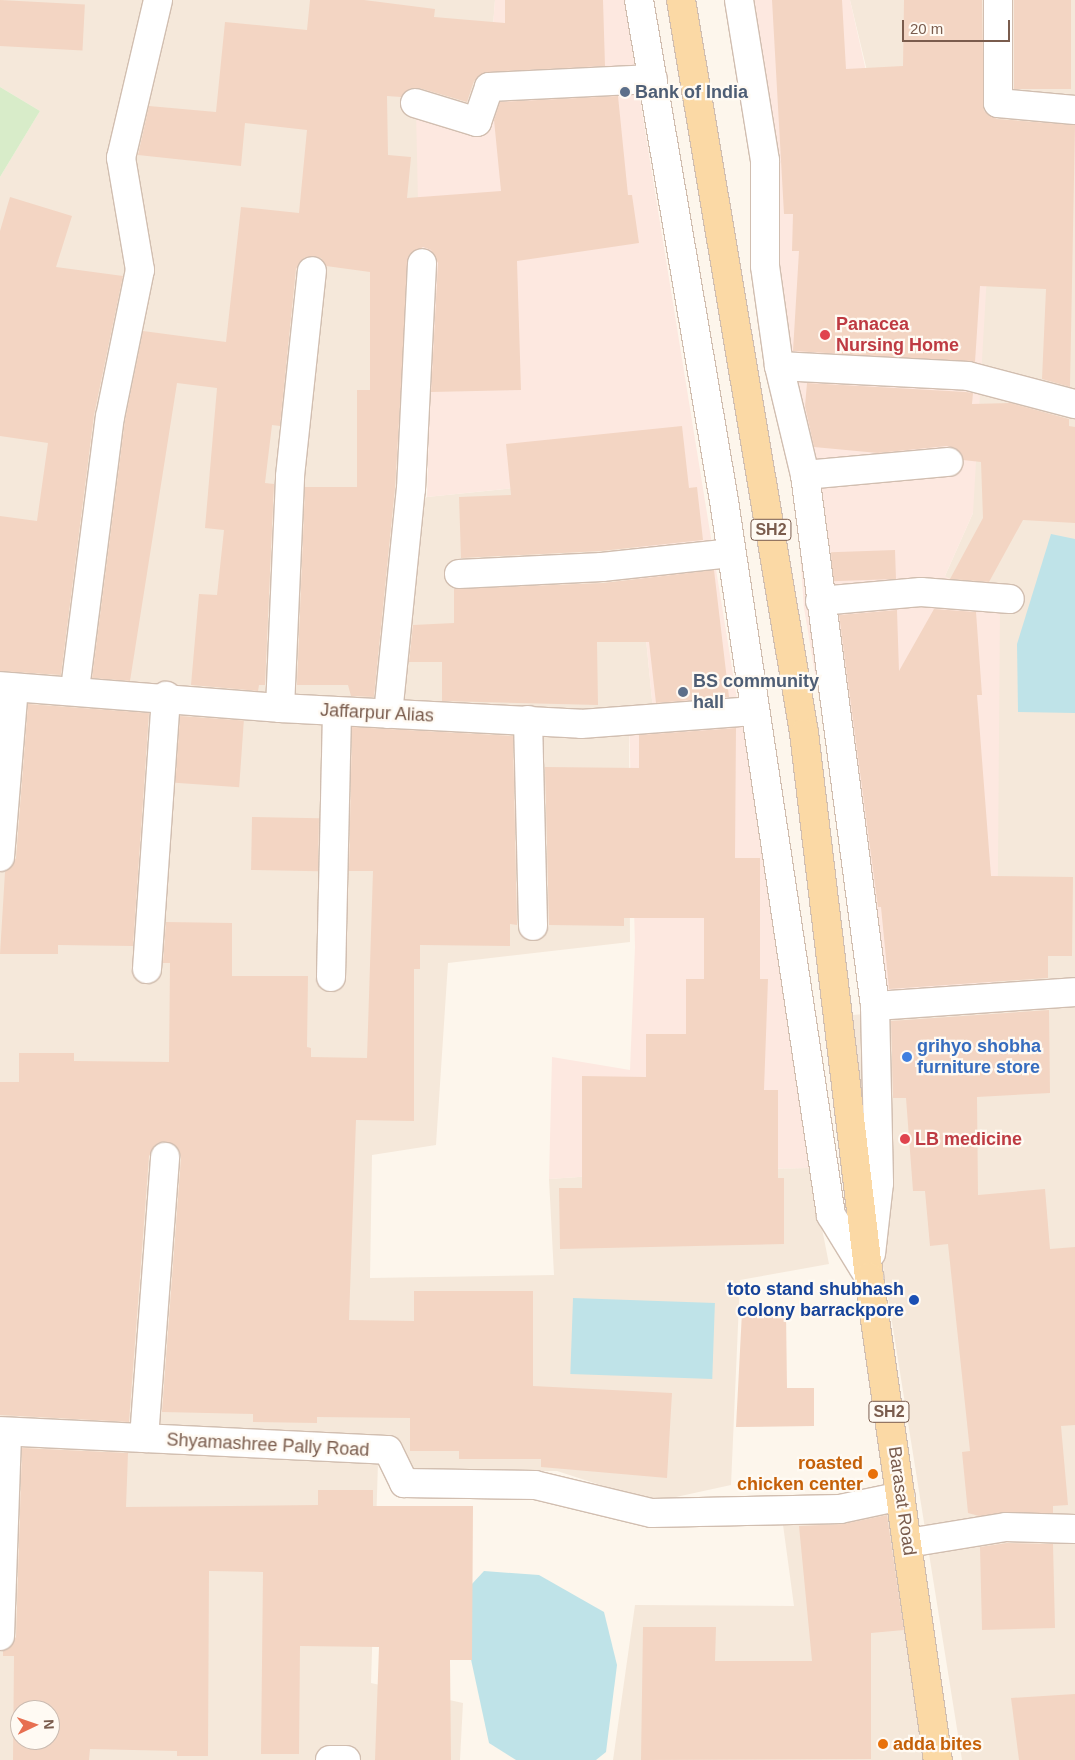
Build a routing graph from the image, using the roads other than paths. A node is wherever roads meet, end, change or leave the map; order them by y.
1 (158, 0) edge
2 (640, 0) edge
3 (681, 0) edge
4 (739, 0) edge
5 (998, 0) edge
6 (654, 79) junction
7 (415, 102) dead end
8 (1075, 110) edge
9 (422, 263) dead end
10 (312, 271) dead end
11 (779, 366) junction
12 (1075, 404) edge
13 (948, 462) dead end
14 (805, 475) junction
15 (730, 553) junction
16 (460, 574) dead end
17 (1010, 599) dead end
18 (820, 601) junction
19 (7, 687) edge
20 (75, 689) junction
21 (166, 696) junction
22 (280, 708) junction
23 (754, 711) junction
24 (337, 712) junction
25 (388, 714) junction
26 (528, 720) junction
27 (2, 805) edge
28 (0, 857) edge
29 (533, 926) dead end
30 (147, 969) dead end
31 (331, 977) dead end
32 (1075, 992) edge
33 (874, 1006) junction
34 (165, 1157) dead end
35 (869, 1277) junction
36 (3, 1432) edge
37 (144, 1438) junction
38 (901, 1496) junction
39 (1075, 1529) edge
40 (908, 1543) junction
41 (0, 1636) edge
42 (330, 1760) edge
43 (346, 1760) edge
44 (938, 1760) edge

1 - 20 street
2 - 6 street
3 - 35 main road, Barasat Road / SH2
4 - 11 street
5 - 8 street
6 - 7 street
6 - 15 street
9 - 25 street
10 - 22 street
11 - 12 street
11 - 14 street
13 - 14 street
14 - 18 street
15 - 16 street
15 - 23 street
17 - 18 street
18 - 33 street
19 - 20 street, Jaffarpur Alias
19 - 27 street
20 - 21 street, Jaffarpur Alias
21 - 22 street, Jaffarpur Alias
21 - 30 street
22 - 24 street, Jaffarpur Alias
23 - 26 street, Jaffarpur Alias
23 - 35 street
24 - 25 street, Jaffarpur Alias
24 - 31 street
25 - 26 street, Jaffarpur Alias
26 - 29 street
27 - 28 street
32 - 33 street
33 - 35 street
34 - 37 street
35 - 38 main road, Barasat Road / SH2
36 - 37 street, Shyamashree Pally Road
36 - 41 street
37 - 38 street, Shyamashree Pally Road
38 - 40 main road, Barasat Road / SH2
39 - 40 street
40 - 44 main road, Barasat Road / SH2
42 - 43 street

